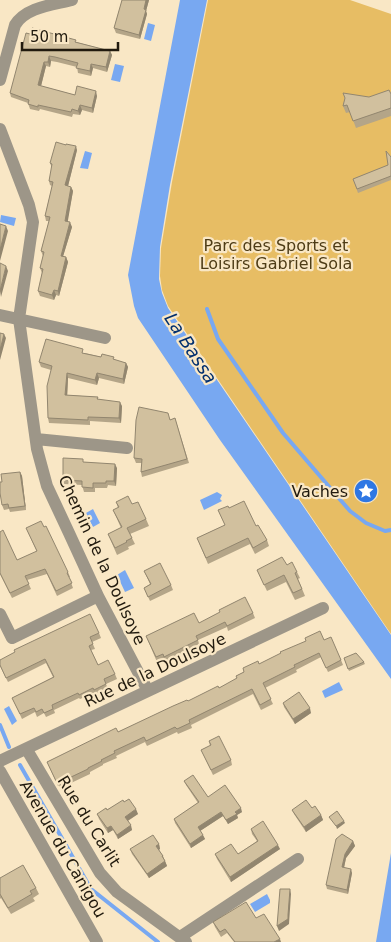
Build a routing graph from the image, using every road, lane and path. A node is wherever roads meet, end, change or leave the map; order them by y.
1 (72, 0) edge
2 (0, 80) edge
3 (0, 129) edge
4 (0, 314) edge
5 (19, 319) junction
6 (106, 338) dead end
7 (36, 439) junction
8 (127, 448) dead end
9 (98, 596) junction
10 (324, 608) dead end
11 (0, 614) edge
12 (148, 691) junction
13 (27, 750) junction
14 (0, 761) edge
15 (0, 771) edge
16 (298, 859) dead end
17 (183, 939) edge
18 (97, 942) edge

1 - 2 street
3 - 5 street, Chemin de la Doulsoye
4 - 5 street
5 - 6 street
5 - 7 street, Chemin de la Doulsoye
7 - 8 street
7 - 9 street, Chemin de la Doulsoye
9 - 11 street
9 - 12 street, Chemin de la Doulsoye
10 - 12 street, Rue de la Doulsoye
12 - 13 street, Rue de la Doulsoye
13 - 14 street, Rue de la Doulsoye
13 - 17 street, Rue du Carlit
15 - 18 street, Avenue du Canigou
16 - 17 street, Rue du Carlit

